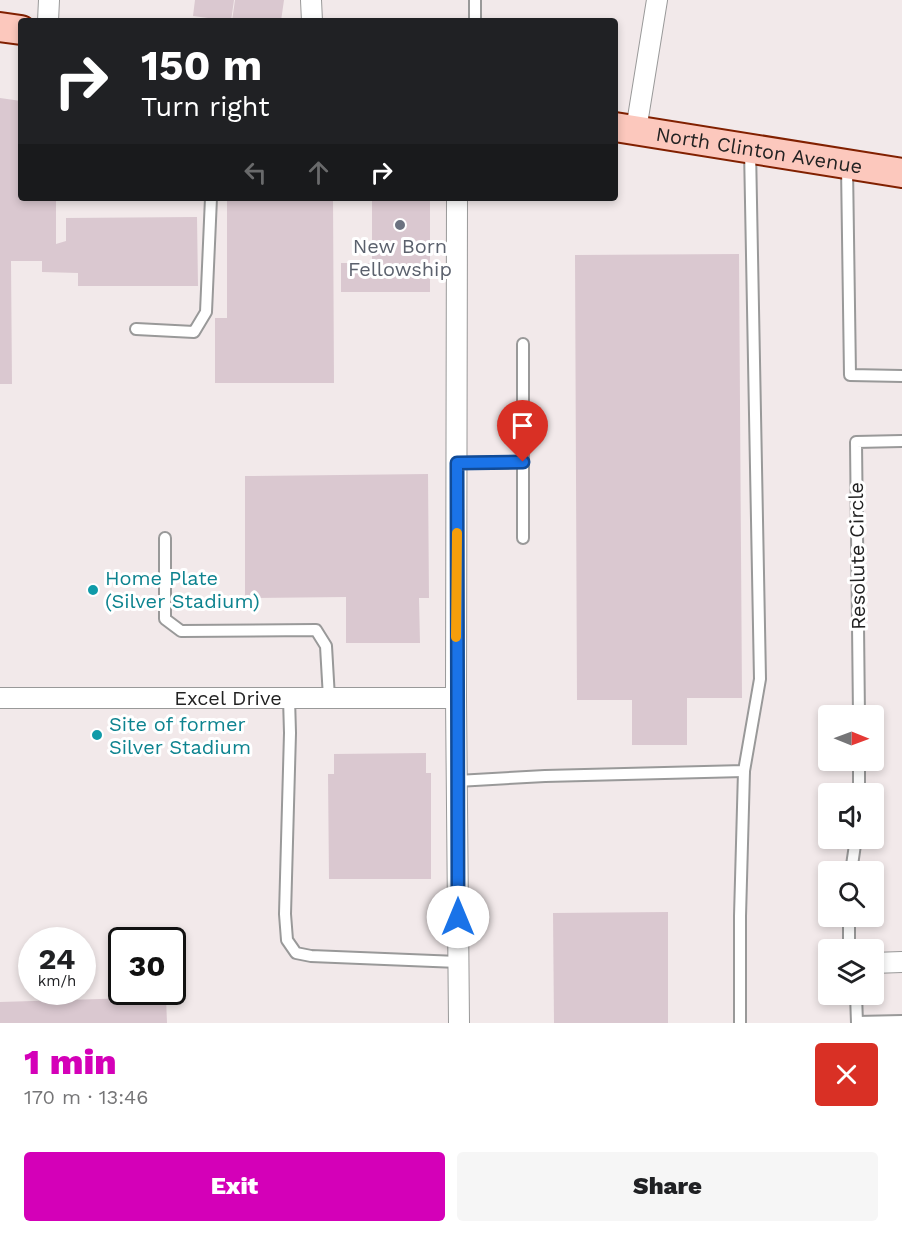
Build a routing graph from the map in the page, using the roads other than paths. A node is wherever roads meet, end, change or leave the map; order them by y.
1 (50, 0) edge
2 (311, 0) edge
3 (475, 0) edge
4 (657, 0) edge
5 (48, 18) edge
6 (312, 18) edge
7 (475, 18) edge
8 (0, 27) edge
9 (18, 30) edge
10 (625, 128) edge
11 (750, 148) junction
12 (847, 164) junction
13 (902, 173) edge
14 (211, 201) edge
15 (457, 201) edge
16 (136, 328) dead end
17 (523, 344) dead end
18 (902, 376) edge
19 (902, 441) edge
20 (523, 462) junction
21 (457, 463) junction
22 (165, 538) dead end
23 (523, 538) dead end
24 (0, 698) edge
25 (289, 698) junction
26 (329, 698) junction
27 (456, 698) junction
28 (859, 705) edge
29 (744, 771) junction
30 (457, 781) junction
31 (458, 962) junction
32 (902, 962) edge
33 (884, 963) edge
34 (856, 1005) edge
35 (902, 1021) edge
36 (459, 1023) edge
37 (740, 1023) edge
38 (856, 1023) edge

1 - 5 street
2 - 6 street
3 - 7 lane
4 - 10 street
8 - 9 street
10 - 11 street, North Clinton Avenue
11 - 12 street, North Clinton Avenue
11 - 29 lane
12 - 13 street, North Clinton Avenue
12 - 18 lane
14 - 16 lane
15 - 21 street
17 - 20 lane
19 - 28 lane, Resolute Circle
20 - 21 lane
20 - 23 lane
21 - 27 street
22 - 26 lane
24 - 25 street, Excel Drive
25 - 26 street, Excel Drive
25 - 31 lane
26 - 27 street, Excel Drive
27 - 30 street
29 - 30 lane
29 - 37 lane
30 - 31 street
31 - 36 street
32 - 33 street
34 - 38 lane
35 - 38 lane

